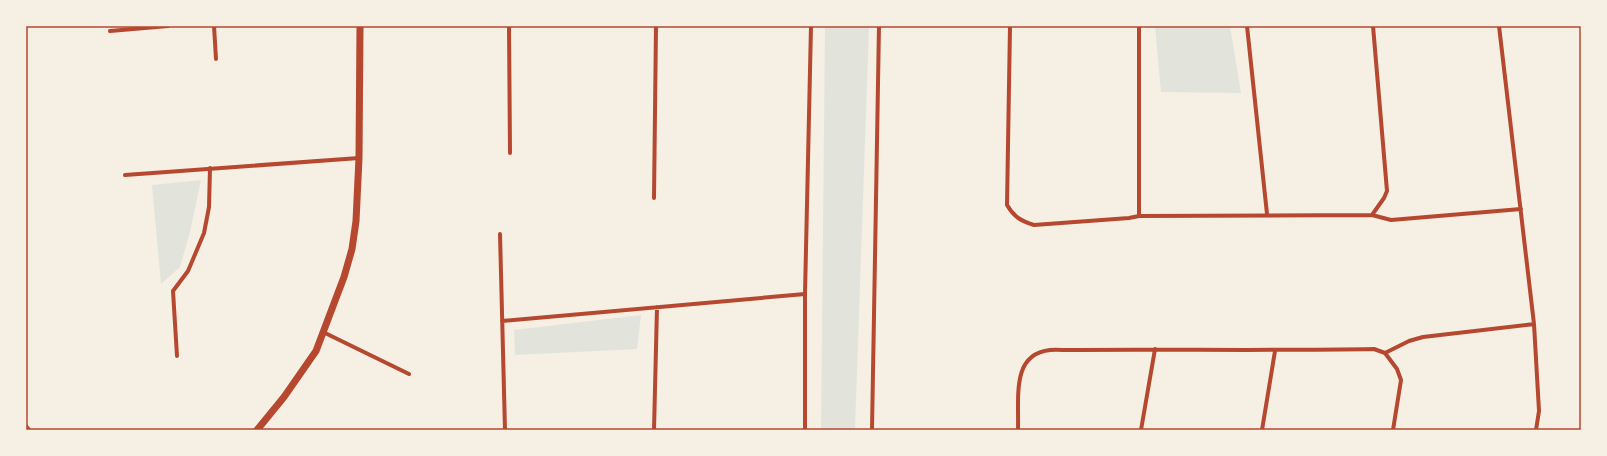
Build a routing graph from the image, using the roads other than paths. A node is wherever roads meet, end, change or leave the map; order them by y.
1 (168, 26) edge
2 (214, 26) edge
3 (360, 26) edge
4 (509, 26) edge
5 (656, 26) edge
6 (811, 26) edge
7 (879, 26) edge
8 (1010, 26) edge
9 (1139, 26) edge
10 (1247, 26) edge
11 (1373, 26) edge
12 (1499, 26) edge
13 (110, 31) dead end
14 (216, 59) dead end
15 (510, 153) dead end
16 (359, 158) junction
17 (210, 168) junction
18 (124, 175) dead end
19 (654, 198) dead end
20 (1521, 209) junction
21 (1267, 214) junction
22 (1372, 215) junction
23 (1139, 216) junction
24 (500, 234) dead end
25 (805, 294) junction
26 (657, 307) junction
27 (502, 321) junction
28 (1534, 324) junction
29 (322, 332) junction
30 (1155, 349) junction
31 (1275, 351) junction
32 (1385, 353) junction
33 (177, 356) dead end
34 (409, 374) dead end
35 (26, 426) edge
36 (30, 430) edge
37 (257, 430) edge
38 (505, 430) edge
39 (654, 430) edge
40 (805, 430) edge
41 (872, 430) edge
42 (1018, 430) edge
43 (1141, 430) edge
44 (1262, 430) edge
45 (1393, 430) edge
46 (1536, 430) edge

1 - 13 street
2 - 14 street
3 - 16 street
4 - 15 street
5 - 19 street
6 - 25 street
7 - 41 street
8 - 23 street
9 - 23 street
10 - 21 street
11 - 22 street
12 - 20 street
16 - 17 street
16 - 29 street
17 - 18 street
17 - 33 street
20 - 22 street
20 - 28 street
21 - 22 street
21 - 23 street
24 - 27 street
25 - 26 street
25 - 40 street
26 - 27 street
26 - 39 street
27 - 38 street
28 - 32 street
28 - 46 street
29 - 34 street
29 - 37 street
30 - 31 street
30 - 42 street
30 - 43 street
31 - 32 street
31 - 44 street
32 - 45 street
35 - 36 street

